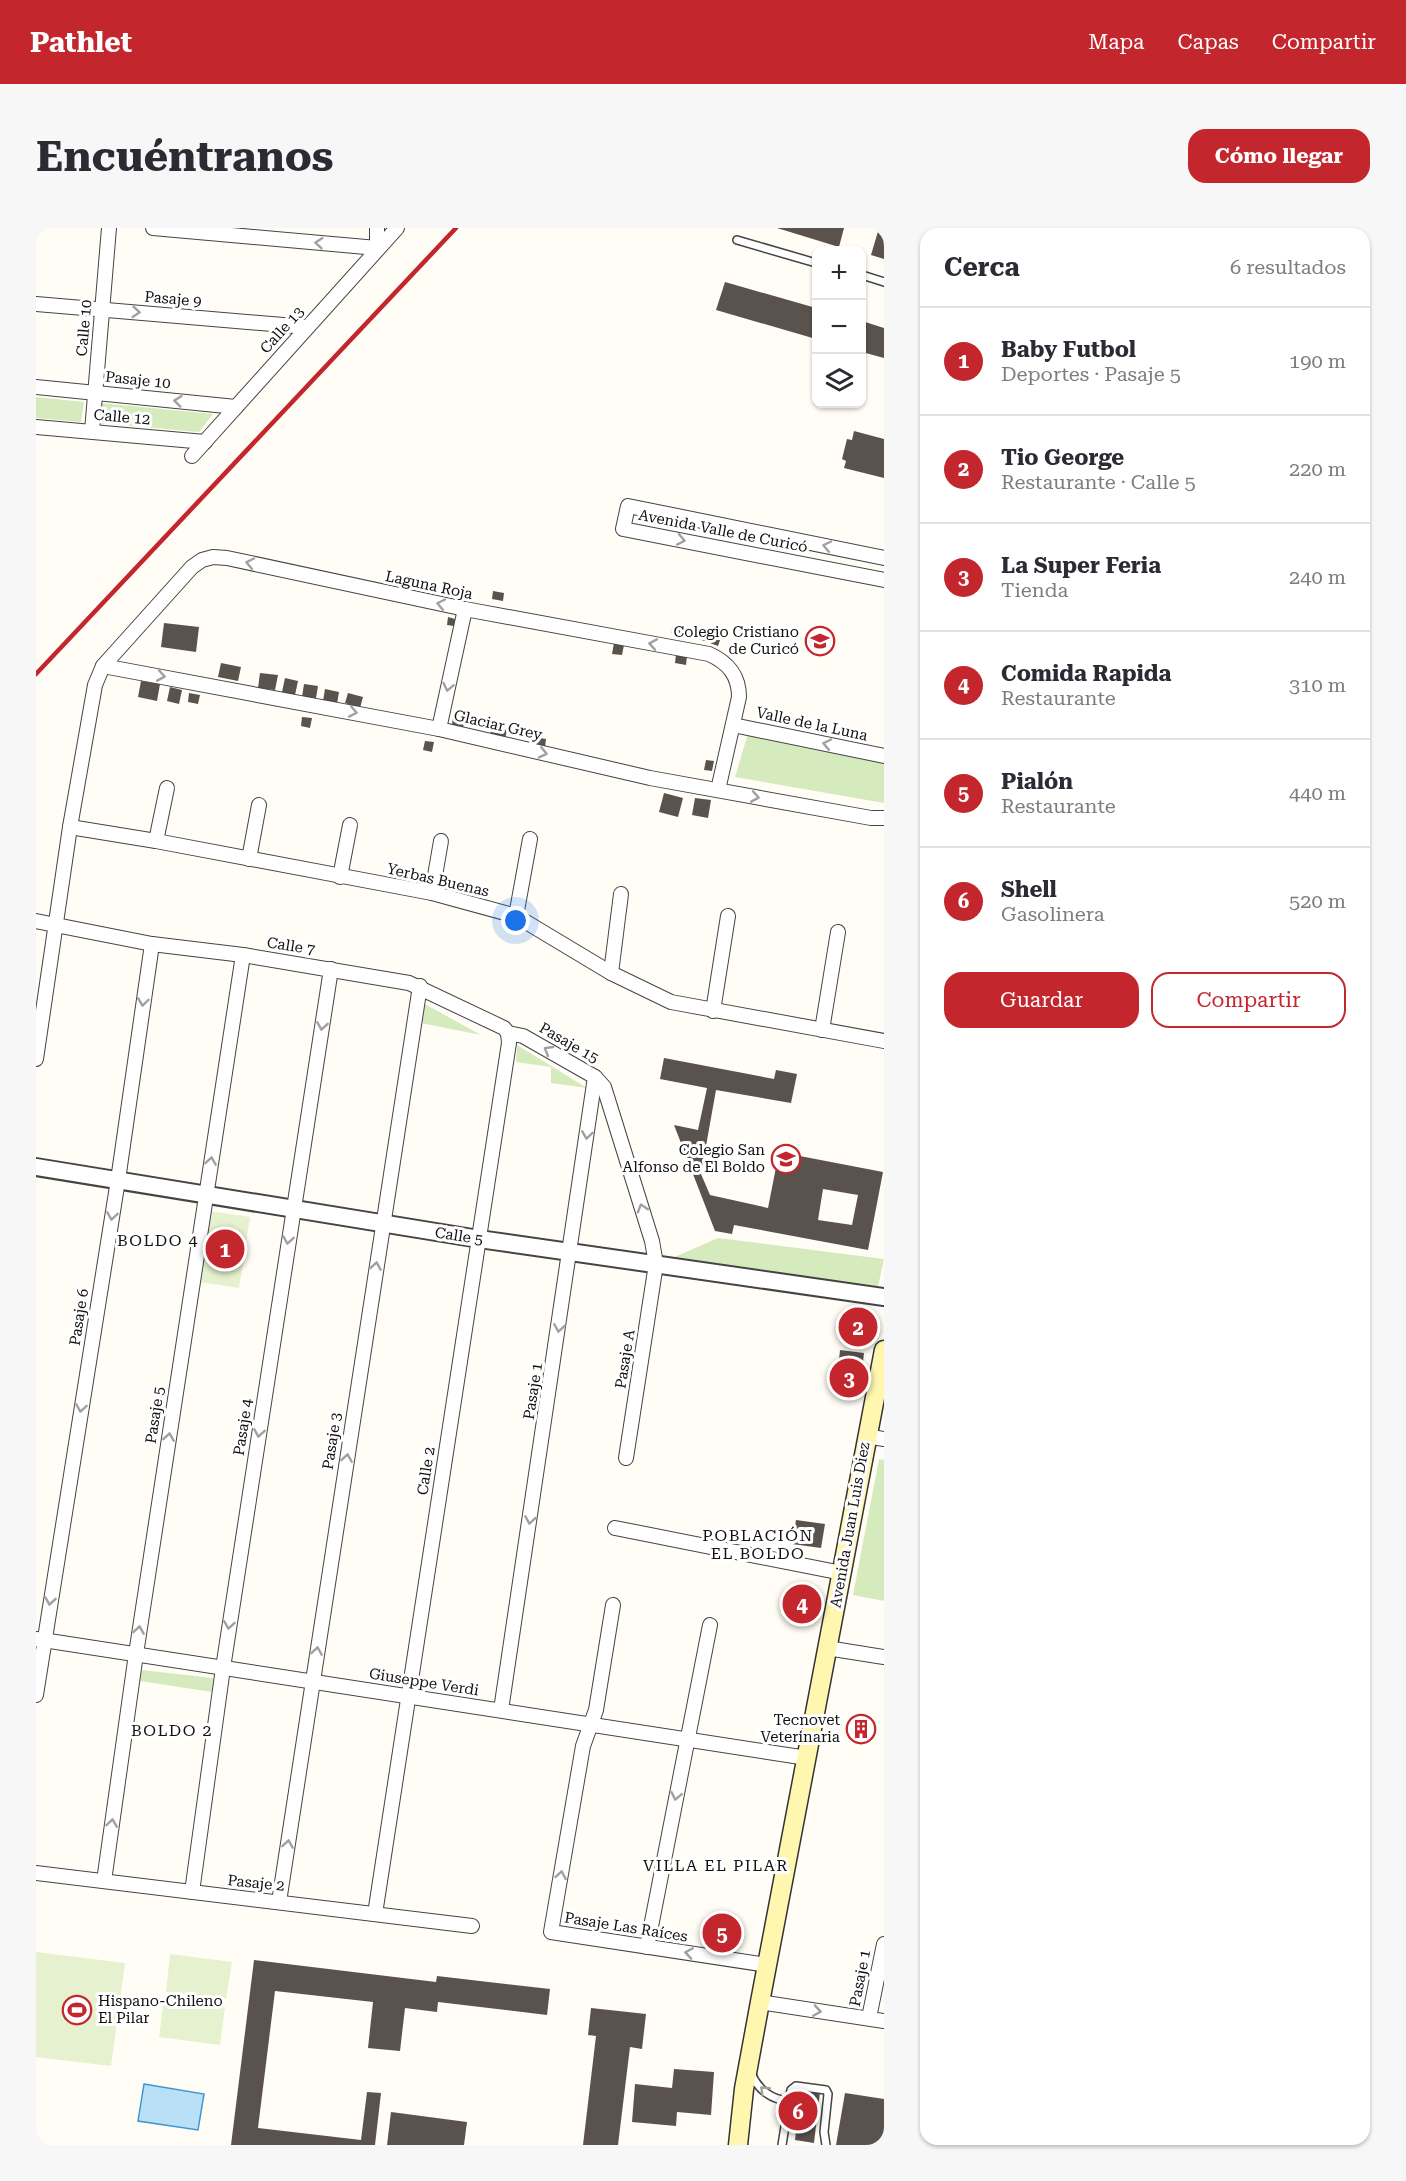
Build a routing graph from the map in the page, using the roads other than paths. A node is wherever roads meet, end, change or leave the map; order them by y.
1 (109, 228) edge
2 (153, 228) edge
3 (377, 228) edge
4 (397, 228) edge
5 (736, 240) dead end
6 (377, 248) junction
7 (812, 261) edge
8 (866, 277) edge
9 (884, 282) edge
10 (36, 304) edge
11 (103, 309) junction
12 (307, 327) junction
13 (36, 387) edge
14 (96, 392) junction
15 (236, 407) junction
16 (36, 426) edge
17 (92, 431) junction
18 (205, 442) junction
19 (192, 456) dead end
20 (884, 558) edge
21 (884, 580) edge
22 (465, 609) junction
23 (103, 666) junction
24 (733, 725) junction
25 (440, 729) junction
26 (884, 756) edge
27 (167, 788) dead end
28 (718, 790) junction
29 (259, 805) dead end
30 (884, 818) edge
31 (350, 825) dead end
32 (70, 827) junction
33 (530, 839) dead end
34 (156, 841) junction
35 (441, 841) dead end
36 (249, 859) junction
37 (340, 877) junction
38 (432, 893) junction
39 (621, 894) dead end
40 (516, 916) junction
41 (728, 916) dead end
42 (36, 921) edge
43 (57, 925) junction
44 (838, 932) dead end
45 (152, 944) junction
46 (243, 955) junction
47 (331, 969) junction
48 (611, 973) junction
49 (420, 986) junction
50 (713, 1011) junction
51 (822, 1030) junction
52 (508, 1033) junction
53 (884, 1041) edge
54 (36, 1059) edge
55 (595, 1077) junction
56 (36, 1167) edge
57 (118, 1180) junction
58 (206, 1194) junction
59 (293, 1209) junction
60 (382, 1223) junction
61 (479, 1239) junction
62 (570, 1252) junction
63 (656, 1264) junction
64 (884, 1297) edge
65 (884, 1350) edge
66 (877, 1418) edge
67 (875, 1438) edge
68 (627, 1458) dead end
69 (615, 1528) dead end
70 (842, 1573) junction
71 (613, 1605) dead end
72 (710, 1625) dead end
73 (40, 1640) edge
74 (827, 1648) junction
75 (136, 1654) junction
76 (884, 1657) edge
77 (223, 1668) junction
78 (313, 1681) junction
79 (36, 1695) edge
80 (408, 1696) junction
81 (501, 1710) junction
82 (590, 1724) junction
83 (687, 1738) junction
84 (807, 1758) junction
85 (36, 1873) edge
86 (104, 1881) junction
87 (192, 1892) junction
88 (279, 1902) junction
89 (375, 1914) junction
90 (472, 1926) dead end
91 (884, 1944) edge
92 (647, 1947) junction
93 (767, 1965) junction
94 (760, 2002) junction
95 (869, 2018) junction
96 (884, 2021) edge
97 (748, 2065) junction
98 (744, 2089) junction
99 (789, 2101) junction
100 (727, 2145) edge
101 (738, 2145) edge
102 (783, 2145) edge
103 (826, 2145) edge

1 - 11 street, Calle 10
6 -> 2 street
3 - 6 street
4 - 6 street, Calle 13
5 - 7 lane
6 - 12 street, Calle 13
8 - 9 lane
10 - 11 street, Pasaje 9
11 -> 12 street, Pasaje 9
11 - 14 street, Calle 10
12 - 15 street, Calle 13
13 - 14 street, Pasaje 10
15 -> 14 street, Pasaje 10
14 - 17 street, Calle 10
15 - 18 street, Calle 13
16 - 17 street, Calle 12
17 - 18 street, Calle 12
18 - 19 street, Calle 13
20 -> 21 street, Avenida Valle de Curicó
22 -> 23 street, Laguna Roja
24 -> 22 street, Laguna Roja
22 -> 25 street
23 -> 25 street, Glaciar Grey
23 - 32 street
26 -> 24 street, Valle de la Luna
24 - 28 street, Laguna Roja
25 -> 28 street, Glaciar Grey
27 - 34 street
28 -> 30 street, Glaciar Grey
29 - 36 street
31 - 37 street
32 - 34 street, Yerbas Buenas
32 - 43 street
33 - 40 street
34 - 36 street, Yerbas Buenas
35 - 38 street
36 - 37 street, Yerbas Buenas
37 - 38 street, Yerbas Buenas
38 - 40 street, Yerbas Buenas
39 - 48 street
40 - 48 street, Yerbas Buenas
41 - 50 street
42 - 43 street, Calle 7
43 - 45 street, Calle 7
43 - 54 street
44 - 51 street
45 - 46 street, Calle 7
45 -> 57 street, Pasaje 6
46 - 47 street, Calle 7
58 -> 46 street, Pasaje 5
47 - 49 street, Calle 7
47 -> 59 street, Pasaje 4
48 - 50 street, Yerbas Buenas
49 - 52 street, Calle 7
49 - 60 street, Pasaje 3
50 - 51 street, Yerbas Buenas
51 - 53 street, Yerbas Buenas
55 -> 52 street, Pasaje 15
52 - 61 street, Calle 2
55 -> 62 street, Pasaje 1
63 -> 55 street, Pasaje 15
56 - 57 street, Calle 5
57 - 58 street, Calle 5
57 -> 73 street, Pasaje 6
58 - 59 street, Calle 5
75 -> 58 street, Pasaje 5
59 - 60 street, Calle 5
59 -> 77 street, Pasaje 4
60 - 61 street, Calle 5
78 -> 60 street, Pasaje 3
61 - 62 street, Calle 5
61 - 80 street, Calle 2
62 - 63 street, Calle 5
62 -> 81 street, Pasaje 1
63 - 64 street, Calle 5
63 - 68 street, Pasaje A
65 - 66 main road, Avenida Juan Luis Diez
66 - 67 main road, Avenida Juan Luis Diez
67 - 70 main road, Avenida Juan Luis Diez
69 - 70 street
70 - 74 main road, Avenida Juan Luis Diez
71 - 82 street
72 - 83 street
73 - 75 street, Giuseppe Verdi
73 - 79 street, Pasaje 6
74 - 76 street
74 - 84 main road, Avenida Juan Luis Diez
75 - 77 street, Giuseppe Verdi
86 -> 75 street, Pasaje 5
77 - 78 street, Giuseppe Verdi
77 - 87 street, Pasaje 4
78 - 80 street, Giuseppe Verdi
88 -> 78 street, Pasaje 3
80 - 81 street, Giuseppe Verdi
80 - 89 street, Calle 2
81 - 82 street, Giuseppe Verdi
82 - 83 street, Giuseppe Verdi
92 -> 82 street, Pasaje Las Raíces
83 - 84 street, Giuseppe Verdi
83 -> 92 street
84 - 93 main road, Avenida Juan Luis Diez
85 - 86 street, Pasaje 2
86 - 87 street, Pasaje 2
87 - 88 street, Pasaje 2
88 - 89 street, Pasaje 2
89 - 90 street, Pasaje 2
91 - 95 street, Pasaje 1
93 -> 92 street, Pasaje Las Raíces
93 - 94 main road, Avenida Juan Luis Diez
94 -> 95 street
94 - 97 main road, Avenida Juan Luis Diez
95 - 96 street
97 - 98 main road, Avenida Juan Luis Diez
99 -> 97 lane
98 - 100 main road, Avenida Juan Luis Diez
98 - 101 main road, Avenida Juan Luis Diez
99 - 102 lane
99 - 103 lane

